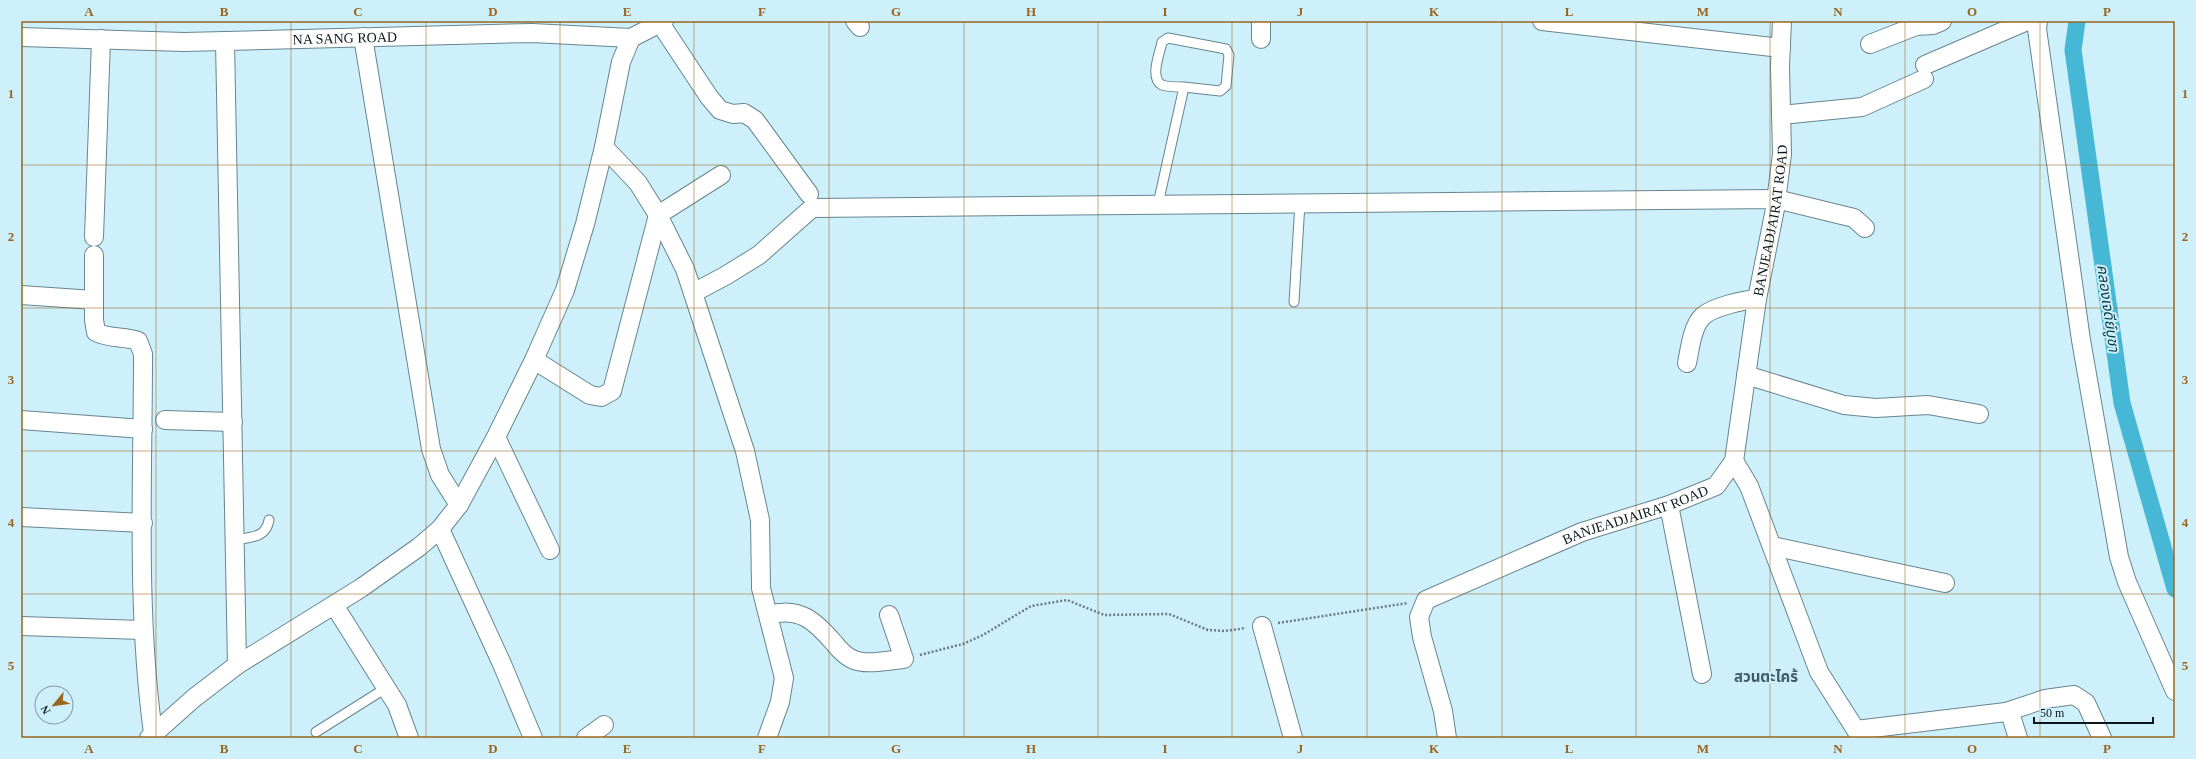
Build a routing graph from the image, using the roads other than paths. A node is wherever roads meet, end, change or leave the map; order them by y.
1 (1542, 21) edge
2 (1782, 21) edge
3 (1942, 21) edge
4 (2028, 21) edge
5 (2038, 21) edge
6 (662, 22) edge
7 (1638, 26) edge
8 (532, 27) edge
9 (21, 37) edge
10 (363, 37) junction
11 (631, 38) junction
12 (101, 39) junction
13 (225, 41) junction
14 (1870, 44) dead end
15 (1781, 48) junction
16 (1184, 87) junction
17 (1781, 115) junction
18 (604, 147) junction
19 (721, 175) dead end
20 (809, 194) dead end
21 (1776, 199) junction
22 (1300, 203) junction
23 (1158, 204) junction
24 (658, 215) junction
25 (1865, 228) dead end
26 (94, 236) dead end
27 (94, 255) dead end
28 (693, 293) junction
29 (21, 295) edge
30 (1756, 299) junction
31 (94, 300) junction
32 (1294, 302) dead end
33 (534, 360) junction
34 (1687, 363) dead end
35 (1746, 376) junction
36 (1979, 414) dead end
37 (21, 420) edge
38 (165, 420) dead end
39 (233, 422) junction
40 (143, 429) junction
41 (496, 437) junction
42 (1734, 461) junction
43 (460, 505) junction
44 (1669, 505) junction
45 (21, 517) edge
46 (269, 520) dead end
47 (143, 523) junction
48 (440, 530) junction
49 (235, 540) junction
50 (1772, 546) junction
51 (550, 550) dead end
52 (1946, 582) dead end
53 (334, 605) junction
54 (769, 615) junction
55 (889, 615) dead end
56 (21, 626) edge
57 (1262, 626) road end
58 (142, 630) junction
59 (237, 665) junction
60 (1702, 674) dead end
61 (386, 688) junction
62 (2175, 691) edge
63 (2006, 712) junction
64 (604, 725) dead end
65 (316, 732) dead end
66 (1859, 734) edge
67 (151, 735) edge
68 (409, 738) edge
69 (533, 738) edge
70 (586, 738) edge
71 (767, 738) edge
72 (1293, 738) edge
73 (1447, 738) edge
74 (2018, 738) edge
75 (2102, 738) edge

1 - 7 street
2 - 15 street, BANJEADJAIRAT ROAD
3 - 14 street
4 - 17 street
5 - 62 street
6 - 11 street
6 - 20 street
7 - 15 street
8 - 10 street, NA SANG ROAD
8 - 11 street, NA SANG ROAD
9 - 12 street, NA SANG ROAD
10 - 13 street, NA SANG ROAD
10 - 43 street
11 - 18 street
12 - 13 street, NA SANG ROAD
12 - 26 street
13 - 39 street
15 - 17 street, BANJEADJAIRAT ROAD
16 - 16 lane
16 - 23 lane
17 - 21 street, BANJEADJAIRAT ROAD
18 - 24 street
18 - 33 street
19 - 24 street
21 - 22 street
21 - 25 street
21 - 30 street, BANJEADJAIRAT ROAD
22 - 23 street
22 - 32 lane
23 - 28 street
24 - 28 street
24 - 33 street
27 - 31 street
28 - 54 street
29 - 31 street
30 - 34 street
30 - 35 street, BANJEADJAIRAT ROAD
31 - 40 street
33 - 41 street
35 - 36 street
35 - 42 street, BANJEADJAIRAT ROAD
37 - 40 street
38 - 39 street
39 - 49 street
40 - 47 street
41 - 43 street
41 - 51 street
42 - 44 street, BANJEADJAIRAT ROAD
42 - 50 street
43 - 48 street
44 - 60 street
44 - 73 street, BANJEADJAIRAT ROAD
45 - 47 street
46 - 49 lane
47 - 58 street
48 - 53 street
48 - 69 street
49 - 59 street
50 - 52 street
50 - 66 street
53 - 59 street
53 - 61 street
54 - 55 street
54 - 71 street
56 - 58 street
57 - 72 street
58 - 67 street
59 - 67 street
61 - 65 lane
61 - 68 street
63 - 66 street
63 - 74 street
63 - 75 street
64 - 70 street

